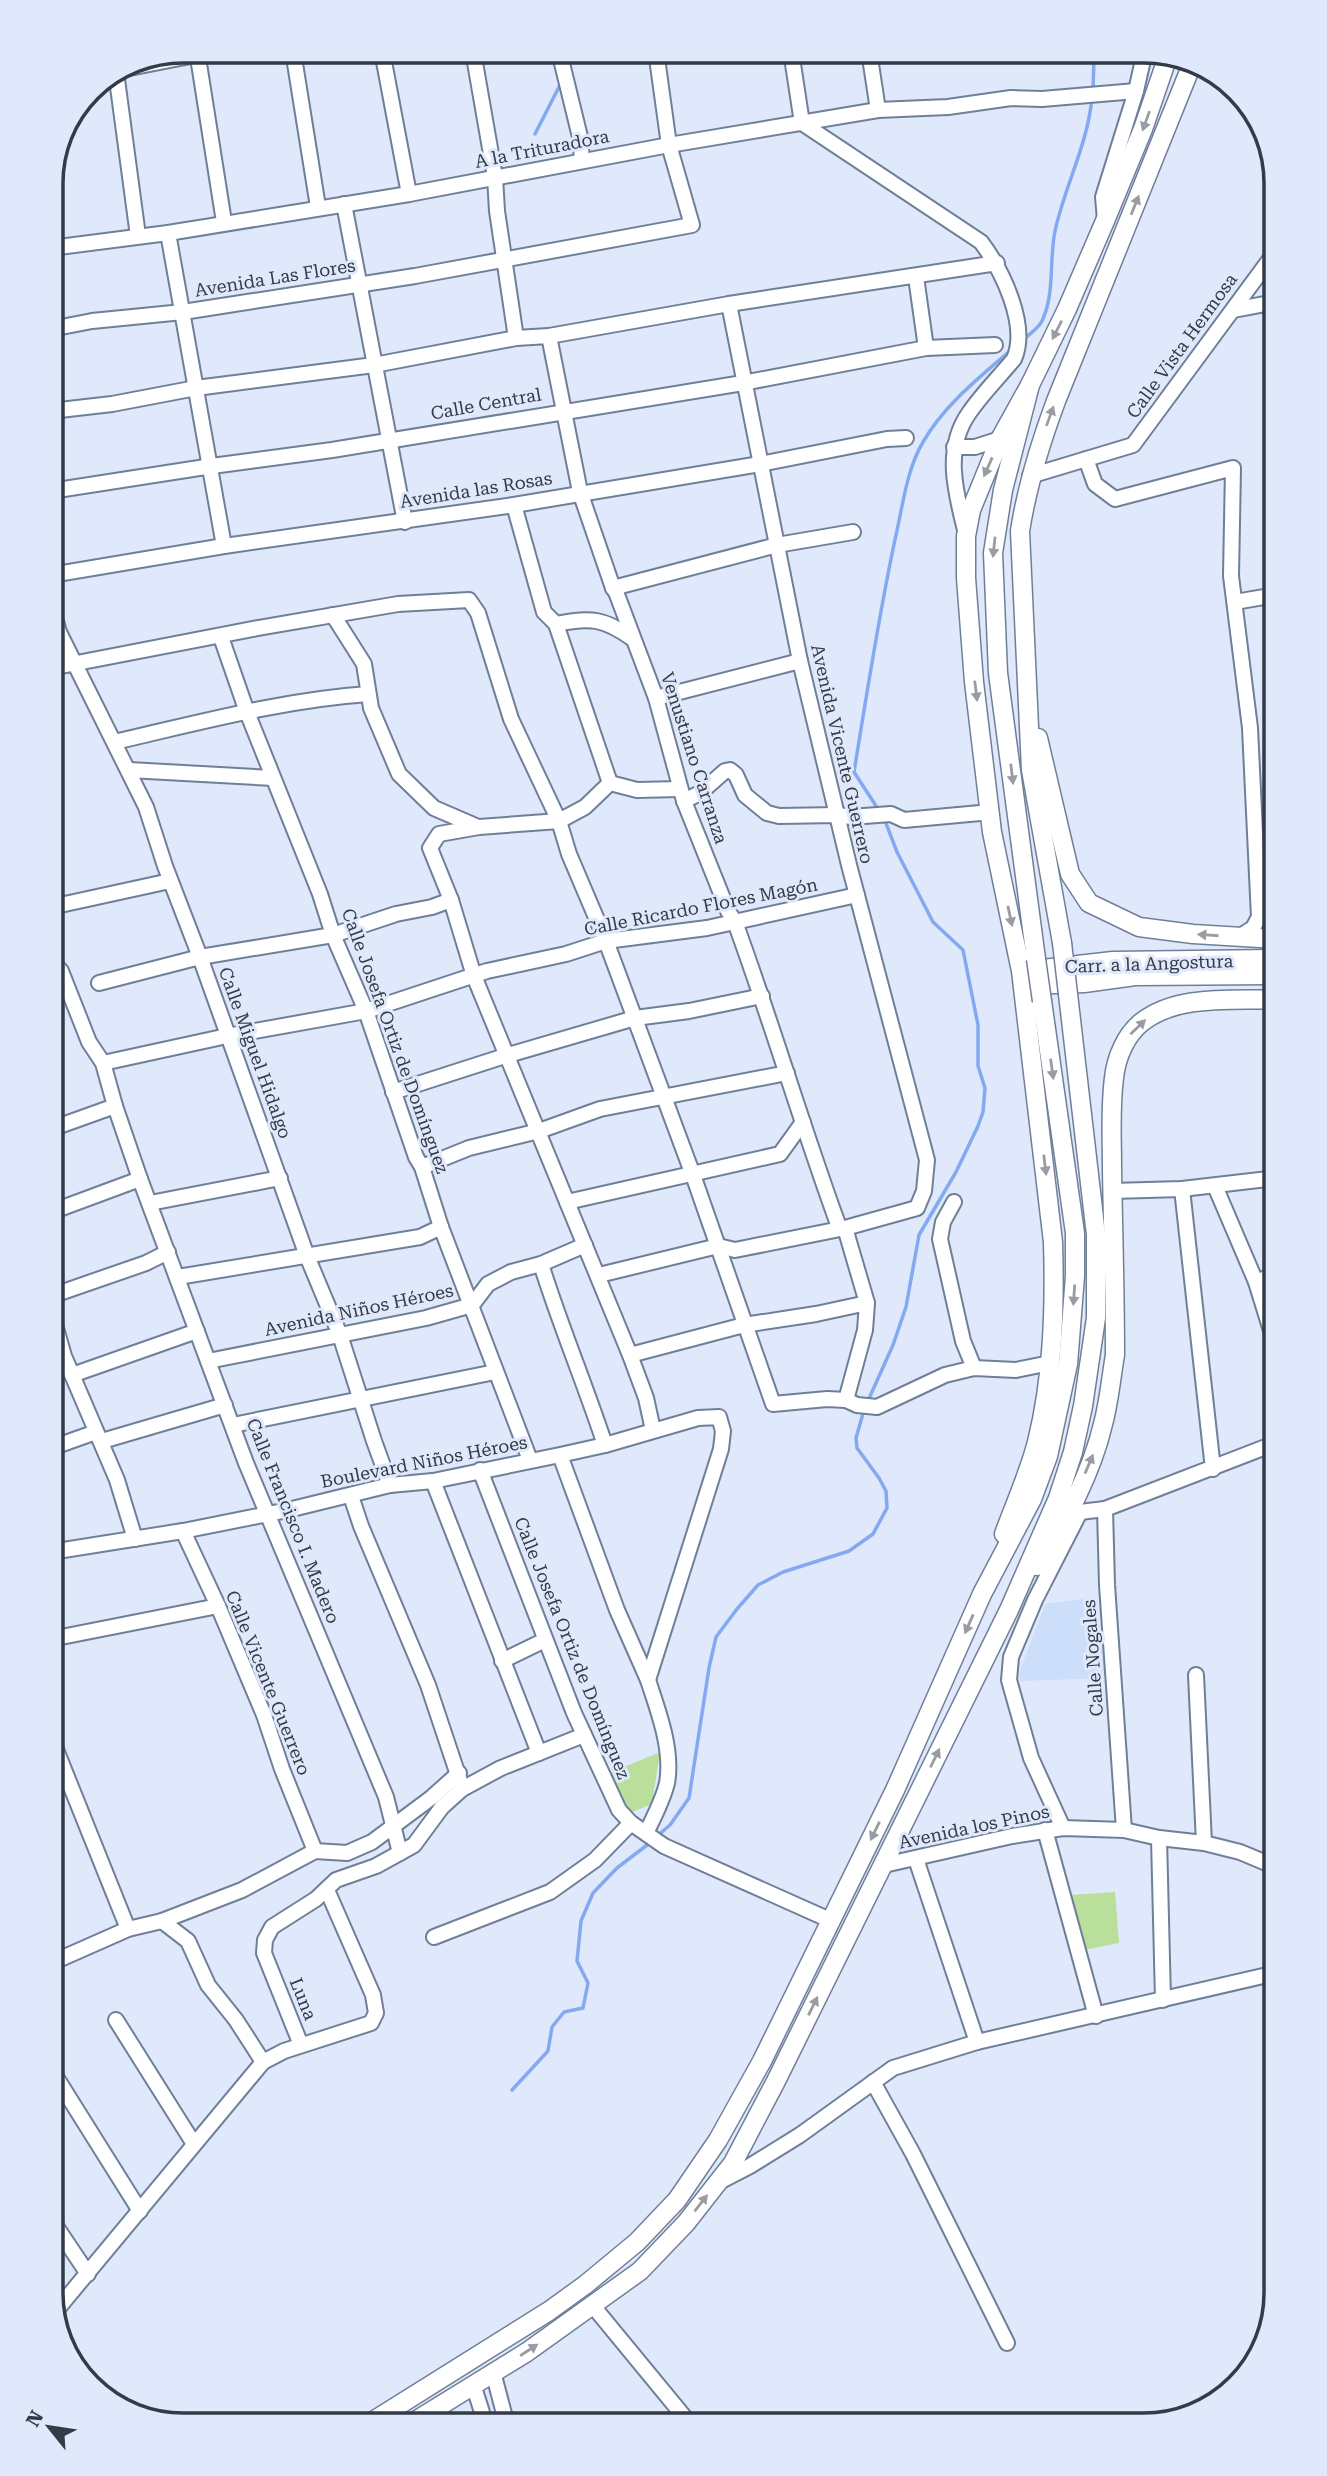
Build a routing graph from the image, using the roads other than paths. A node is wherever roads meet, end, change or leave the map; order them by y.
1 (199, 63) edge
2 (295, 63) edge
3 (385, 63) edge
4 (475, 63) edge
5 (562, 63) edge
6 (658, 63) edge
7 (792, 63) edge
8 (871, 63) edge
9 (1142, 63) edge
10 (1165, 65) edge
11 (1189, 72) edge
12 (118, 82) edge
13 (1136, 91) junction
14 (878, 110) junction
15 (802, 123) junction
16 (669, 145) junction
17 (582, 160) junction
18 (495, 177) junction
19 (409, 194) junction
20 (344, 204) junction
21 (318, 207) junction
22 (1105, 221) junction
23 (224, 222) junction
24 (168, 233) junction
25 (138, 236) junction
26 (63, 246) edge
27 (504, 261) junction
28 (997, 263) junction
29 (1264, 267) edge
30 (916, 276) junction
31 (359, 284) junction
32 (729, 304) junction
33 (1264, 304) edge
34 (1233, 310) junction
35 (183, 312) junction
36 (63, 326) edge
37 (549, 336) junction
38 (516, 338) junction
39 (995, 345) dead end
40 (926, 348) junction
41 (374, 365) junction
42 (743, 383) junction
43 (1030, 385) junction
44 (196, 388) junction
45 (63, 410) edge
46 (564, 411) junction
47 (906, 438) dead end
48 (1000, 439) junction
49 (390, 440) junction
50 (954, 447) junction
51 (1086, 459) junction
52 (760, 464) junction
53 (212, 466) junction
54 (1031, 477) junction
55 (63, 489) edge
56 (580, 492) junction
57 (514, 505) junction
58 (405, 522) junction
59 (853, 531) dead end
60 (966, 536) junction
61 (777, 545) junction
62 (224, 546) junction
63 (63, 573) edge
64 (612, 588) junction
65 (1264, 598) edge
66 (1235, 602) junction
67 (621, 604) junction
68 (333, 615) junction
69 (605, 622) junction
70 (556, 624) junction
71 (221, 636) junction
72 (63, 639) edge
73 (633, 639) junction
74 (800, 661) junction
75 (74, 663) junction
76 (63, 665) edge
77 (368, 694) junction
78 (656, 698) junction
79 (1029, 701) junction
80 (247, 712) junction
81 (114, 742) junction
82 (129, 770) junction
83 (273, 778) junction
84 (610, 783) junction
85 (682, 795) junction
86 (991, 812) junction
87 (838, 815) junction
88 (559, 821) junction
89 (479, 827) junction
90 (170, 881) junction
91 (857, 895) junction
92 (452, 900) junction
93 (63, 904) edge
94 (1259, 917) junction
95 (735, 922) junction
96 (1264, 930) edge
97 (333, 935) junction
98 (1239, 937) junction
99 (1264, 938) edge
100 (606, 941) junction
101 (200, 957) junction
102 (1264, 959) edge
103 (1264, 975) edge
104 (63, 976) edge
105 (474, 976) junction
106 (1022, 978) junction
107 (99, 983) dead end
108 (762, 996) junction
109 (1264, 999) edge
110 (366, 1011) junction
111 (635, 1018) junction
112 (227, 1036) junction
113 (508, 1055) junction
114 (103, 1063) junction
115 (787, 1073) junction
116 (393, 1092) junction
117 (664, 1097) junction
118 (115, 1106) junction
119 (803, 1122) junction
120 (63, 1125) edge
121 (539, 1131) junction
122 (422, 1167) junction
123 (693, 1175) junction
124 (279, 1178) junction
125 (140, 1179) junction
126 (1264, 1180) edge
127 (1215, 1186) junction
128 (1182, 1189) junction
129 (1112, 1191) junction
130 (567, 1202) junction
131 (954, 1202) dead end
132 (150, 1203) junction
133 (63, 1208) edge
134 (441, 1227) junction
135 (842, 1227) junction
136 (585, 1245) junction
137 (718, 1246) junction
138 (168, 1252) junction
139 (307, 1256) junction
140 (541, 1264) junction
141 (599, 1275) junction
142 (178, 1277) junction
143 (1264, 1279) edge
144 (1256, 1282) junction
145 (63, 1292) edge
146 (867, 1303) junction
147 (472, 1305) junction
148 (1264, 1308) edge
149 (744, 1325) junction
150 (197, 1331) junction
151 (340, 1335) junction
152 (630, 1354) junction
153 (208, 1361) junction
154 (1050, 1363) junction
155 (63, 1364) edge
156 (974, 1368) junction
157 (495, 1372) junction
158 (72, 1374) junction
159 (360, 1400) junction
160 (846, 1400) junction
161 (225, 1405) junction
162 (233, 1425) junction
163 (653, 1430) junction
164 (99, 1437) junction
165 (63, 1445) edge
166 (605, 1445) junction
167 (1264, 1448) edge
168 (559, 1455) junction
169 (530, 1460) junction
170 (1213, 1469) junction
171 (480, 1470) junction
172 (433, 1480) junction
173 (390, 1485) junction
174 (351, 1496) junction
175 (1105, 1509) junction
176 (1074, 1512) junction
177 (266, 1514) junction
178 (183, 1531) junction
179 (135, 1539) junction
180 (63, 1550) edge
181 (982, 1594) junction
182 (218, 1606) junction
183 (1009, 1609) junction
184 (63, 1637) edge
185 (545, 1640) junction
186 (502, 1661) junction
187 (1196, 1675) dead end
188 (648, 1681) junction
189 (584, 1735) junction
190 (538, 1753) junction
191 (63, 1767) edge
192 (459, 1773) junction
193 (462, 1789) junction
194 (632, 1823) junction
195 (395, 1826) junction
196 (1063, 1828) junction
197 (1045, 1830) junction
198 (1124, 1830) junction
199 (648, 1835) junction
200 (1159, 1838) junction
201 (1203, 1843) junction
202 (315, 1851) junction
203 (400, 1853) junction
204 (916, 1859) junction
205 (1264, 1862) edge
206 (884, 1865) junction
207 (327, 1890) junction
208 (162, 1921) junction
209 (832, 1921) junction
210 (128, 1929) junction
211 (434, 1937) dead end
212 (63, 1958) edge
213 (1264, 1976) edge
214 (1163, 2000) junction
215 (1096, 2016) junction
216 (116, 2020) dead end
217 (976, 2042) junction
218 (301, 2045) junction
219 (263, 2062) junction
220 (873, 2082) junction
221 (63, 2088) edge
222 (194, 2144) junction
223 (717, 2183) junction
224 (140, 2211) junction
225 (63, 2237) edge
226 (88, 2274) junction
227 (64, 2302) edge
228 (593, 2306) junction
229 (1007, 2343) dead end
230 (492, 2372) junction
231 (473, 2384) junction
232 (386, 2413) edge
233 (428, 2413) edge
234 (481, 2413) edge
235 (504, 2413) edge
236 (681, 2413) edge

1 - 23 street
2 - 21 street
3 - 19 street
4 - 18 street
5 - 17 street
6 - 16 street
7 - 15 street
8 - 14 street
9 - 13 street
10 -> 22 main road
54 -> 11 main road
12 - 25 street
13 - 14 street, A la Trituradora
13 - 22 street
14 - 15 street, A la Trituradora
15 - 16 street, A la Trituradora
15 - 28 street
16 - 17 street, A la Trituradora
16 - 27 street, Avenida Las Flores
17 - 18 street, A la Trituradora
18 - 19 street, A la Trituradora
18 - 27 street
19 - 20 street, A la Trituradora
20 - 21 street, A la Trituradora
20 - 31 street
21 - 23 street, A la Trituradora
22 -> 43 main road
23 - 24 street, A la Trituradora
24 - 25 street, A la Trituradora
24 - 35 street
25 - 26 street, A la Trituradora
27 - 31 street, Avenida Las Flores
27 - 38 street
28 - 30 street
28 - 50 street
29 - 34 street, Calle Vista Hermosa
30 - 32 street
30 - 40 street
31 - 35 street, Avenida Las Flores
31 - 41 street
32 - 37 street
32 - 42 street, Avenida Vicente Guerrero
33 - 34 street
34 - 51 street, Calle Vista Hermosa
35 - 36 street, Avenida Las Flores
35 - 44 street
37 - 38 street
37 - 46 street, Venustiano Carranza
38 - 41 street
39 - 40 street, Calle Central
40 - 42 street, Calle Central
41 - 44 street
41 - 49 street
42 - 46 street, Calle Central
42 - 52 street, Avenida Vicente Guerrero
43 - 48 main road
43 -> 181 main road, bridge
44 - 45 street
44 - 53 street
46 - 49 street, Calle Central
46 - 56 street, Venustiano Carranza
47 - 52 street, Avenida las Rosas
48 - 50 street
48 -> 60 main road
49 - 53 street, Calle Central
49 - 58 street
50 - 60 street
51 - 54 street, Calle Vista Hermosa
51 - 66 street
52 - 56 street, Avenida las Rosas
52 - 61 street, Avenida Vicente Guerrero
53 - 55 street, Calle Central
53 - 62 street
54 - 79 main road
56 - 57 street, Avenida las Rosas
56 - 64 street, Venustiano Carranza
57 - 58 street, Avenida las Rosas
57 - 70 street
58 - 62 street, Avenida las Rosas
59 - 61 street
60 -> 86 main road
61 - 64 street
61 - 74 street, Avenida Vicente Guerrero
62 - 63 street, Avenida las Rosas
64 - 67 street, Venustiano Carranza
65 - 66 street
66 - 94 street
67 - 69 street
67 - 73 street, Venustiano Carranza
68 - 71 street
68 - 77 street
68 - 88 street
69 - 70 street
69 - 73 street
70 - 84 street
71 - 75 street
71 - 80 street, Calle Josefa Ortiz de Domínguez
72 - 75 street, Calle Miguel Hidalgo
73 - 78 street, Venustiano Carranza
74 - 78 street
74 - 87 street, Avenida Vicente Guerrero
75 - 76 street
75 - 81 street, Calle Miguel Hidalgo
77 - 80 street
77 - 89 street
78 - 85 street, Venustiano Carranza
98 -> 79 main road
79 - 183 main road, bridge
80 - 81 street
80 - 83 street, Calle Josefa Ortiz de Domínguez
81 - 82 street, Calle Miguel Hidalgo
82 - 83 street
82 - 90 street, Calle Miguel Hidalgo
83 - 97 street, Calle Josefa Ortiz de Domínguez
84 - 85 street
84 - 88 street
85 - 87 street
85 - 95 street, Venustiano Carranza
86 - 87 street
86 -> 106 main road
87 - 91 street, Avenida Vicente Guerrero
88 - 89 street
88 - 100 street
89 - 92 street
90 - 93 street
90 - 101 street, Calle Miguel Hidalgo
91 - 95 street, Calle Ricardo Flores Magón
91 - 135 street, Avenida Vicente Guerrero
92 - 97 street
92 - 105 street
94 - 96 street
94 - 98 street
95 - 100 street, Calle Ricardo Flores Magón
95 - 108 street, Venustiano Carranza
97 - 101 street
97 - 110 street, Calle Josefa Ortiz de Domínguez
98 - 99 main road
100 - 105 street, Calle Ricardo Flores Magón
100 - 111 street
101 - 107 street
101 - 112 street, Calle Miguel Hidalgo
102 - 106 main road, Carr. a la Angostura
103 - 106 main road, Carr. a la Angostura
104 - 114 street
105 - 110 street, Calle Ricardo Flores Magón
105 - 113 street
106 -> 154 main road
108 - 111 street
108 - 115 street, Venustiano Carranza
129 -> 109 main road
110 - 112 street, Calle Ricardo Flores Magón
110 - 116 street, Calle Josefa Ortiz de Domínguez
111 - 113 street
111 - 117 street
112 - 114 street, Calle Ricardo Flores Magón
112 - 124 street, Calle Miguel Hidalgo
113 - 116 street
113 - 121 street
114 - 118 street, Calle Francisco I. Madero
115 - 117 street
115 - 119 street, Venustiano Carranza
116 - 122 street, Calle Josefa Ortiz de Domínguez
117 - 121 street
117 - 123 street
118 - 120 street
118 - 125 street, Calle Francisco I. Madero
119 - 123 street
119 - 135 street, Venustiano Carranza
121 - 122 street
121 - 130 street
122 - 134 street, Calle Josefa Ortiz de Domínguez
123 - 130 street
123 - 137 street
124 - 132 street
124 - 139 street, Calle Miguel Hidalgo
125 - 132 street, Calle Francisco I. Madero
125 - 133 street
126 - 127 street
127 - 128 street
127 - 144 street
128 - 129 street
128 - 170 street
176 -> 129 main road
130 - 136 street
131 - 156 street
132 - 138 street, Calle Francisco I. Madero
134 - 139 street
134 - 147 street, Calle Josefa Ortiz de Domínguez
135 - 137 street
135 - 146 street, Venustiano Carranza
136 - 140 street, Avenida Niños Héroes
136 - 141 street
137 - 141 street
137 - 149 street
138 - 142 street, Calle Francisco I. Madero
138 - 145 street
139 - 142 street
139 - 151 street, Calle Miguel Hidalgo
140 - 147 street, Avenida Niños Héroes
140 - 166 street
141 - 152 street
142 - 150 street, Calle Francisco I. Madero
143 - 144 street
144 - 148 street
146 - 149 street
146 - 160 street
147 - 151 street, Avenida Niños Héroes
147 - 157 street, Calle Josefa Ortiz de Domínguez
149 - 152 street
149 - 160 street
150 - 153 street, Calle Francisco I. Madero
150 - 158 street
151 - 153 street, Avenida Niños Héroes
151 - 159 street, Calle Miguel Hidalgo
152 - 163 street
153 - 161 street, Calle Francisco I. Madero
154 - 156 street
154 - 181 main road
155 - 158 street
156 - 160 street
157 - 159 street
157 - 169 street, Calle Josefa Ortiz de Domínguez
158 - 164 street
159 - 162 street
159 - 173 street, Calle Miguel Hidalgo
161 - 162 street, Calle Francisco I. Madero
161 - 164 street
162 - 177 street, Calle Francisco I. Madero
163 - 166 street, Boulevard Niños Héroes
163 - 188 street, Boulevard Niños Héroes
164 - 165 street
164 - 179 street
166 - 168 street, Boulevard Niños Héroes
167 - 170 street
168 - 169 street, Boulevard Niños Héroes
168 - 188 street
169 - 171 street, Boulevard Niños Héroes
170 - 175 street
171 - 172 street, Boulevard Niños Héroes
171 - 185 street, Calle Josefa Ortiz de Domínguez
172 - 173 street, Boulevard Niños Héroes
172 - 186 street
173 - 174 street, Boulevard Niños Héroes
174 - 177 street, Boulevard Niños Héroes
174 - 192 street
175 - 176 street
175 - 198 street, Calle Nogales
176 - 183 main road
176 - 196 street
177 - 178 street, Boulevard Niños Héroes
177 - 195 street, Calle Francisco I. Madero
178 - 179 street, Boulevard Niños Héroes
178 - 182 street, Calle Vicente Guerrero
179 - 180 street, Boulevard Niños Héroes
181 -> 209 main road
182 - 184 street
182 - 202 street, Calle Vicente Guerrero
206 -> 183 main road
185 - 186 street
185 - 189 street, Calle Josefa Ortiz de Domínguez
186 - 190 street
187 - 201 street
188 - 199 street
189 - 190 street, Luna
189 - 194 street, Calle Josefa Ortiz de Domínguez
190 - 193 street, Luna
191 - 210 street
192 - 193 street
192 - 195 street
193 - 203 street, Luna
194 - 199 street, Calle Josefa Ortiz de Domínguez
194 - 211 street
195 - 202 street
195 - 203 street, Calle Francisco I. Madero
196 - 197 street, Avenida los Pinos
196 - 198 street, Avenida los Pinos
197 - 204 street, Avenida los Pinos
197 - 215 street
198 - 200 street, Avenida los Pinos
199 - 209 street, Calle Josefa Ortiz de Domínguez
200 - 201 street, Avenida los Pinos
200 - 214 street
201 - 205 street, Avenida los Pinos
202 - 208 street
203 - 207 street, Luna
204 - 206 street, Avenida los Pinos
204 - 217 street
223 -> 206 main road
207 - 218 street, Luna
207 - 218 street
208 - 210 street
208 - 219 street
209 - 232 main road
210 - 212 street
213 - 214 street
214 - 215 street
215 - 217 street
216 - 222 street
217 - 220 street
218 - 219 street, Luna
219 - 222 street, Luna
220 - 223 street
220 - 229 street
221 - 224 street
222 - 224 street, Luna
228 -> 223 main road
224 - 226 street, Luna
225 - 226 street
226 - 227 street, Luna
230 -> 228 main road
228 - 236 street
230 - 231 main road
230 - 235 street
231 - 233 main road
231 - 234 street

